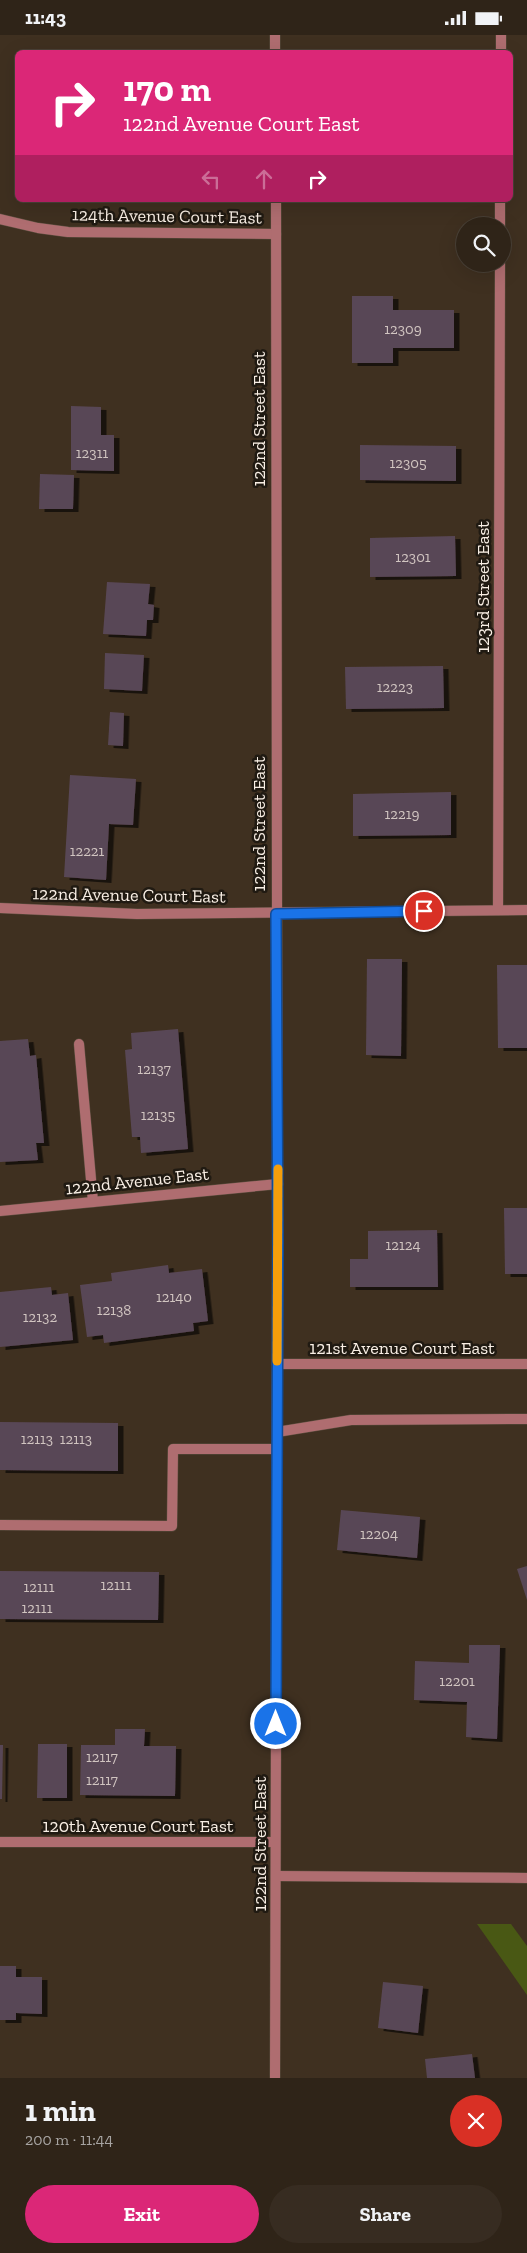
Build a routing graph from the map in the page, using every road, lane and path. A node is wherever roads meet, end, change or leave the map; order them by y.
1 (275, 35) edge
2 (501, 35) edge
3 (275, 50) edge
4 (501, 50) edge
5 (276, 202) edge
6 (500, 202) edge
7 (500, 217) edge
8 (0, 219) edge
9 (276, 234) junction
10 (500, 272) edge
11 (0, 908) edge
12 (498, 910) junction
13 (527, 911) edge
14 (276, 914) junction
15 (79, 1044) dead end
16 (278, 1184) junction
17 (92, 1202) junction
18 (0, 1211) edge
19 (277, 1364) junction
20 (527, 1364) edge
21 (527, 1419) edge
22 (277, 1432) junction
23 (277, 1449) junction
24 (0, 1525) edge
25 (0, 1843) edge
26 (275, 1843) junction
27 (277, 1876) junction
28 (527, 1877) edge
29 (275, 2078) edge

1 - 3 street
2 - 4 street
5 - 9 street, 122nd Street East
6 - 7 street
8 - 9 street, 124th Avenue Court East
9 - 14 street, 122nd Street East
10 - 12 street, 123rd Street East
11 - 14 street, 122nd Avenue Court East
12 - 13 street, 122nd Avenue Court East
12 - 14 street, 122nd Avenue Court East
14 - 16 street, 122nd Street East
15 - 17 street
16 - 17 street, 122nd Avenue East
16 - 19 street, 122nd Street East
17 - 18 street, 122nd Avenue East
19 - 20 street, 121st Avenue Court East
19 - 22 street, 122nd Street East
21 - 22 street
22 - 23 street, 122nd Street East
23 - 24 street
23 - 26 street, 122nd Street East
25 - 26 street, 120th Avenue Court East
26 - 27 street, 122nd Street East
27 - 28 street
27 - 29 street, 122nd Street East

